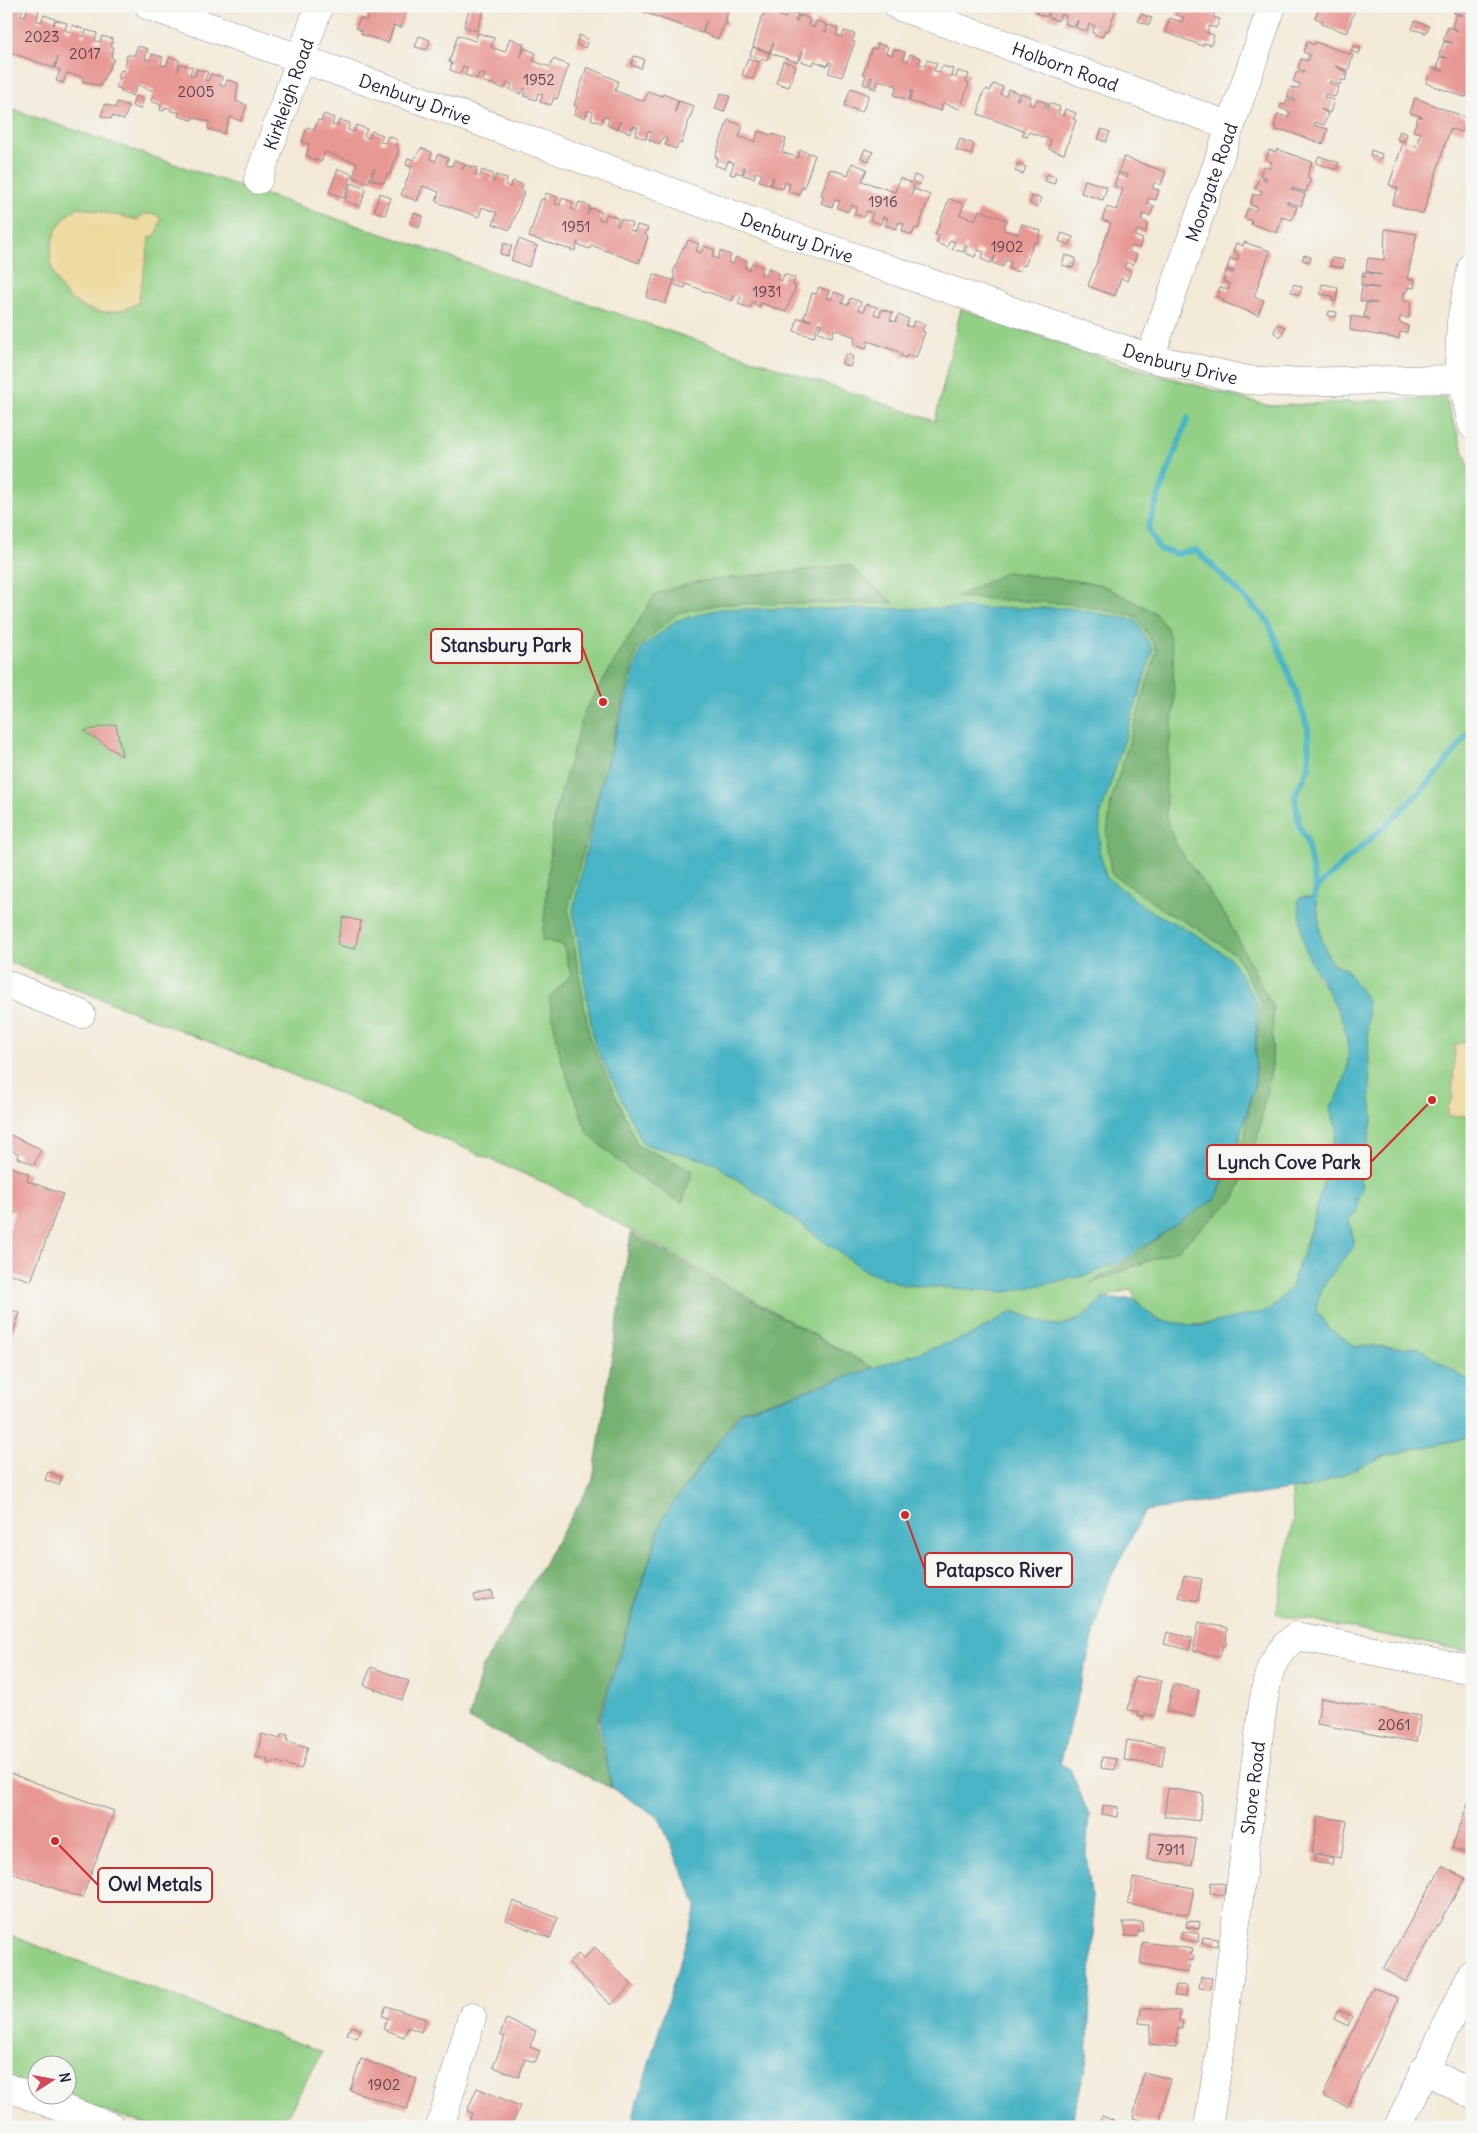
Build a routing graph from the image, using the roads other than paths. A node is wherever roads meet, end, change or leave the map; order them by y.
1 (149, 6) edge
2 (318, 6) edge
3 (898, 6) edge
4 (1272, 6) edge
5 (299, 60) junction
6 (1231, 126) junction
7 (258, 180) dead end
8 (1472, 266) edge
9 (1150, 358) junction
10 (1462, 379) junction
11 (1472, 425) edge
12 (6, 984) edge
13 (80, 1014) dead end
14 (1472, 1670) edge
15 (1472, 1973) edge
16 (472, 2018) dead end
17 (1424, 2070) junction
18 (6, 2087) edge
19 (1472, 2095) edge
20 (112, 2127) edge
21 (440, 2127) edge
22 (1208, 2127) edge
23 (1398, 2127) edge

1 - 5 street, Denbury Drive
2 - 5 street, Kirkleigh Road
3 - 6 street, Holborn Road
4 - 6 street, Moorgate Road
5 - 7 street, Kirkleigh Road
5 - 9 street, Denbury Drive
6 - 9 street, Moorgate Road
8 - 10 street
9 - 10 street, Denbury Drive
10 - 11 street
12 - 13 street
14 - 22 street, Shore Road
15 - 17 street
16 - 21 street
17 - 19 street
17 - 23 street
18 - 20 street

